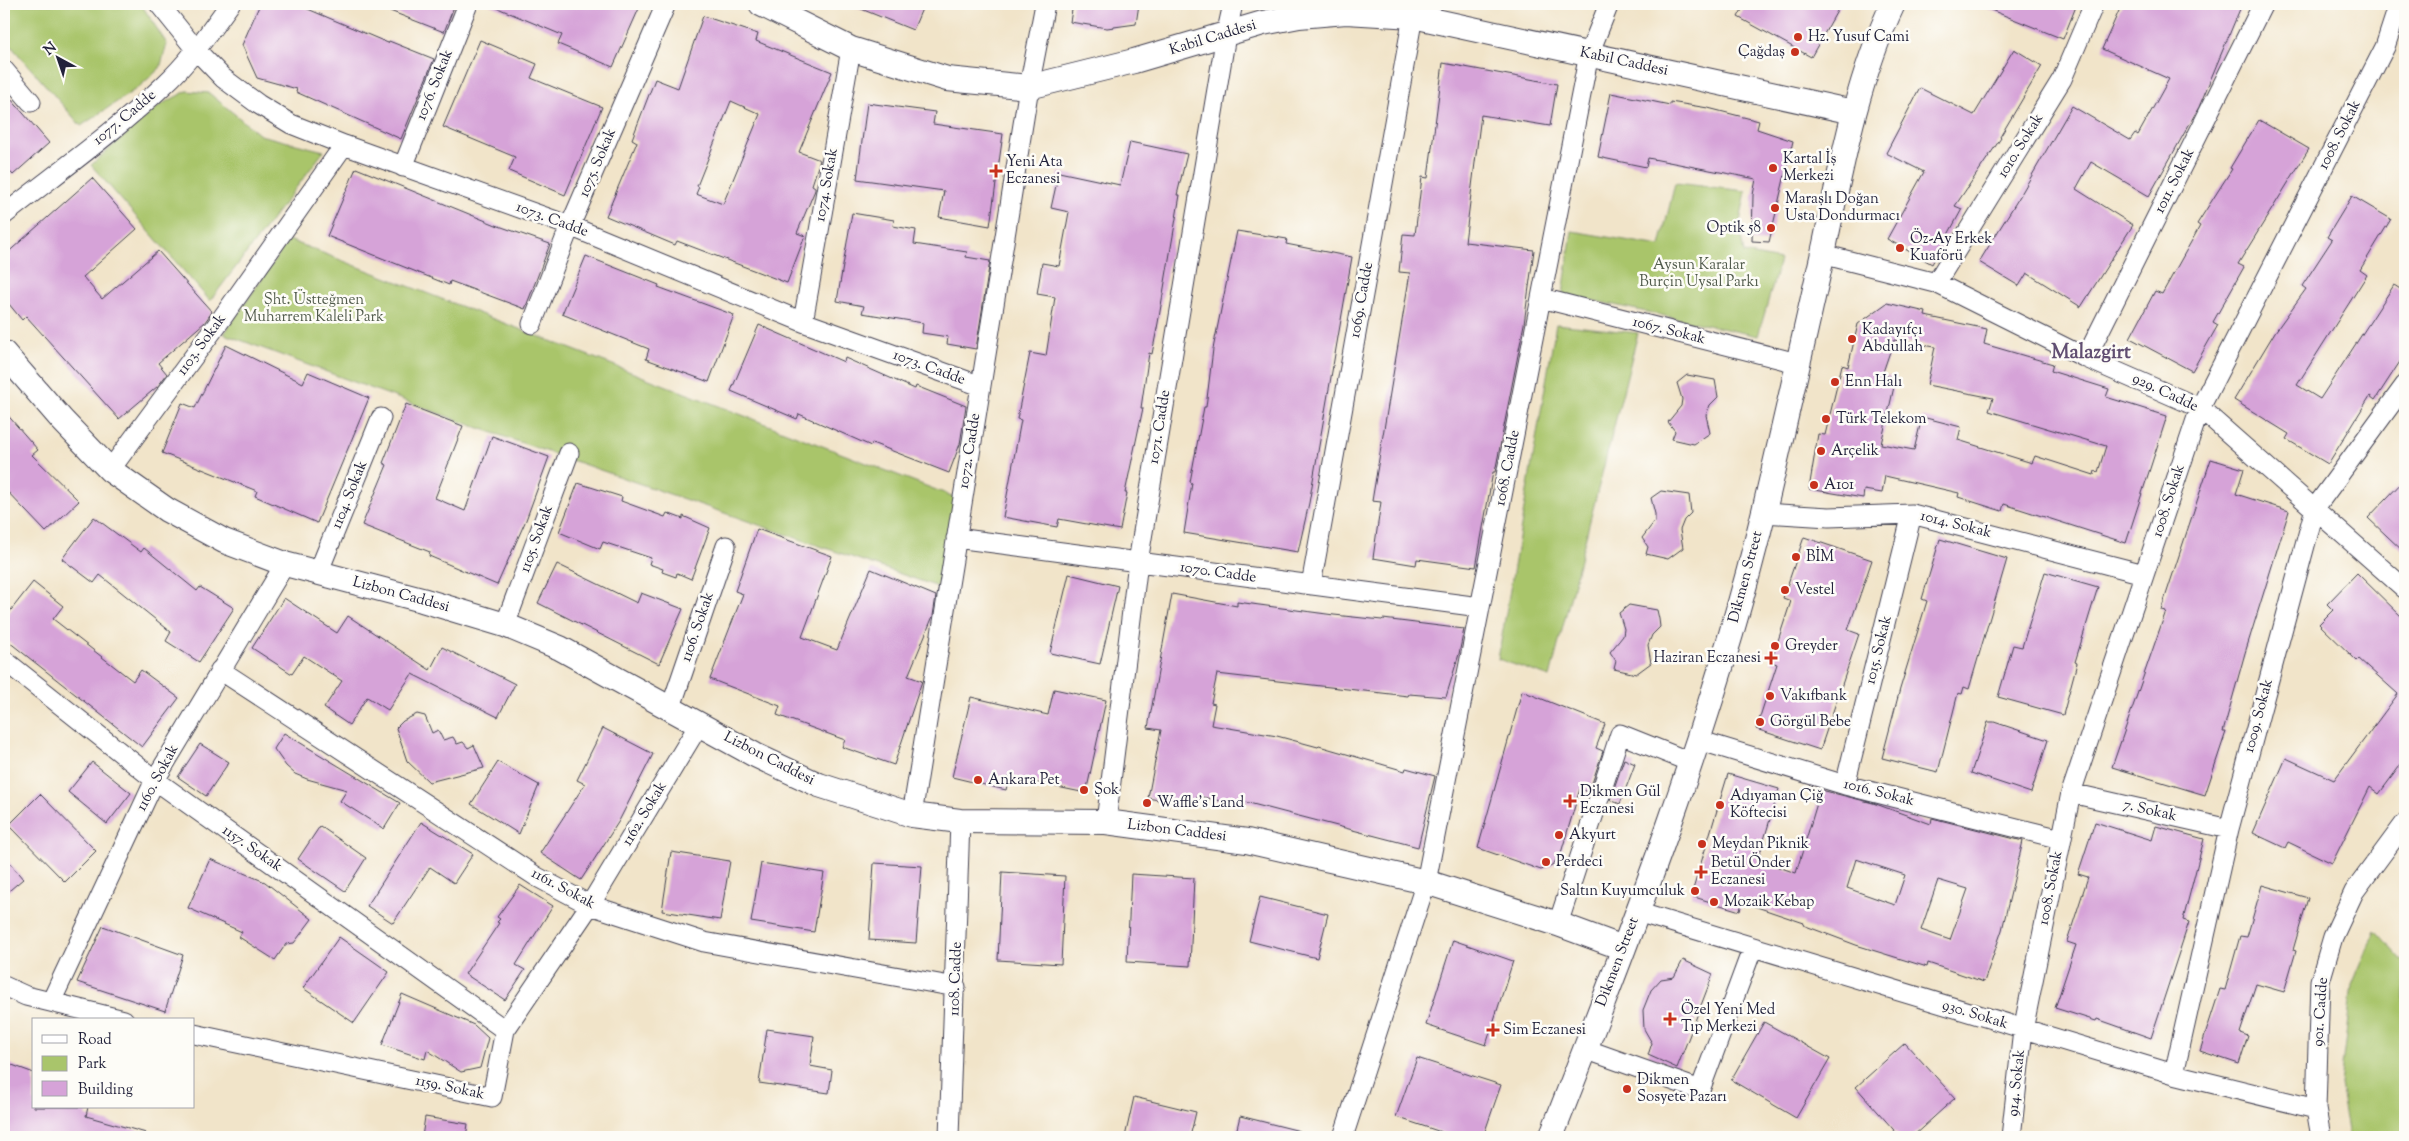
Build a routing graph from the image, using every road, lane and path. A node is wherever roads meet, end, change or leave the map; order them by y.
1 (158, 4) edge
2 (230, 4) edge
3 (468, 4) edge
4 (666, 4) edge
5 (761, 4) edge
6 (1045, 4) edge
7 (1233, 4) edge
8 (1609, 4) edge
9 (1893, 4) edge
10 (2094, 4) edge
11 (2263, 4) edge
12 (2399, 4) edge
13 (1415, 10) edge
14 (1226, 34) junction
15 (850, 49) junction
16 (196, 50) junction
17 (1590, 54) junction
18 (4, 70) edge
19 (1028, 87) junction
20 (31, 102) dead end
21 (1853, 112) junction
22 (344, 146) junction
23 (403, 167) junction
24 (4, 215) edge
25 (570, 226) junction
26 (1822, 254) junction
27 (1936, 283) junction
28 (1541, 298) junction
29 (803, 322) junction
30 (532, 324) dead end
31 (4, 353) edge
32 (2086, 358) junction
33 (1798, 364) junction
34 (2405, 385) edge
35 (981, 386) junction
36 (2200, 408) junction
37 (381, 418) dead end
38 (569, 453) dead end
39 (110, 470) junction
40 (2316, 508) junction
41 (1764, 513) junction
42 (1912, 514) junction
43 (956, 538) junction
44 (726, 546) dead end
45 (1138, 562) junction
46 (285, 564) junction
47 (318, 573) junction
48 (2144, 574) junction
49 (1311, 585) junction
50 (2405, 589) edge
51 (1480, 607) junction
52 (505, 625) junction
53 (4, 660) edge
54 (220, 670) junction
55 (671, 707) junction
56 (700, 723) junction
57 (1694, 751) junction
58 (155, 780) junction
59 (1845, 785) junction
60 (2071, 793) junction
61 (912, 815) junction
62 (960, 821) junction
63 (1106, 822) junction
64 (2405, 823) edge
65 (2229, 829) junction
66 (2061, 839) junction
67 (1426, 882) junction
68 (590, 905) junction
69 (1637, 912) junction
70 (1558, 924) junction
71 (1753, 947) junction
72 (1623, 948) junction
73 (4, 986) edge
74 (956, 988) junction
75 (51, 1002) junction
76 (116, 1018) edge
77 (506, 1030) junction
78 (2023, 1030) junction
79 (195, 1034) edge
80 (1585, 1049) junction
81 (2174, 1074) junction
82 (2316, 1109) junction
83 (949, 1137) edge
84 (1343, 1137) edge
85 (1551, 1137) edge
86 (2011, 1137) edge
87 (2321, 1137) edge

1 - 16 street, 1073. Cadde
2 - 16 street, 1077. Cadde
3 - 23 street, 1076. Sokak
4 - 25 street, 1075. Sokak
5 - 15 main road, Kabil Caddesi
6 - 19 street, 1072. Cadde
7 - 14 street, 1071. Cadde
8 - 17 street, 1068. Cadde
9 - 21 main road, Dikmen Street
10 - 27 street, 1010. Sokak
11 - 32 street, 1011. Sokak
12 - 36 street, 1008. Sokak
13 - 14 main road, Kabil Caddesi
13 - 17 main road, Kabil Caddesi
13 - 49 street, 1069. Cadde
14 - 19 main road, Kabil Caddesi
14 - 45 street, 1071. Cadde
15 - 19 main road, Kabil Caddesi
15 - 29 street, 1074. Sokak
16 - 22 street, 1073. Cadde
16 - 24 street, 1077. Cadde
17 - 21 main road, Kabil Caddesi
17 - 28 street, 1068. Cadde
18 - 20 street
19 - 35 street, 1072. Cadde
21 - 26 main road, Dikmen Street
22 - 23 street, 1073. Cadde
22 - 39 street, 1103. Sokak
23 - 25 street, 1073. Cadde
25 - 29 street, 1073. Cadde
25 - 30 street, 1075. Sokak
26 - 27 street, 929. Cadde
26 - 33 main road, Dikmen Street
27 - 32 street, 929. Cadde
28 - 33 street, 1067. Sokak
28 - 51 street, 1068. Cadde
29 - 35 street, 1073. Cadde
31 - 39 main road, Lizbon Caddesi
32 - 36 street, 929. Cadde
33 - 41 main road, Dikmen Street
34 - 40 street, 1009. Sokak
35 - 43 street, 1072. Cadde
36 - 40 street, 929. Cadde
36 - 48 street, 1008. Sokak
37 - 47 street, 1104. Sokak
38 - 52 street, 1105. Sokak
39 - 46 main road, Lizbon Caddesi
40 - 50 street, 929. Cadde
40 - 65 street, 1009. Sokak
41 - 42 street, 1014. Sokak
41 - 57 main road, Dikmen Street
42 - 48 street, 1014. Sokak
42 - 59 street, 1015. Sokak
43 - 45 street, 1070. Cadde
43 - 61 street, 1072. Cadde
44 - 55 street, 1106. Sokak
45 - 49 street, 1070. Cadde
45 - 63 street, 1071. Cadde
46 - 47 main road, Lizbon Caddesi
46 - 54 street, 1160. Sokak
47 - 52 main road, Lizbon Caddesi
48 - 60 street, 1008. Sokak
49 - 51 street, 1070. Cadde
51 - 67 street, 1068. Cadde
52 - 55 main road, Lizbon Caddesi
53 - 58 street, 1157. Sokak
54 - 58 street, 1160. Sokak
54 - 68 street, 1161. Sokak
55 - 56 main road, Lizbon Caddesi
56 - 61 main road, Lizbon Caddesi
56 - 68 street, 1162. Sokak
57 - 59 street, 1016. Sokak
57 - 69 main road, Dikmen Street
57 - 70 street, 1016. Sokak
58 - 75 street, 1160. Sokak
58 - 77 street, 1157. Sokak
59 - 66 street, 1016. Sokak
60 - 65 street, 7. Sokak
60 - 66 street, 1008. Sokak
61 - 62 main road, Lizbon Caddesi
62 - 63 main road, Lizbon Caddesi
62 - 74 street, 1108. Cadde
63 - 67 main road, Lizbon Caddesi
64 - 82 street, 901. Cadde
65 - 81 street, 1009. Sokak
66 - 78 street, 1008. Sokak
67 - 70 main road, Lizbon Caddesi
67 - 84 street, 1068. Cadde
68 - 74 street, 1161. Sokak
68 - 77 street, 1159. Sokak
69 - 71 street, 930. Sokak
69 - 72 main road, Dikmen Street
70 - 72 main road, Lizbon Caddesi
71 - 78 street, 930. Sokak
71 - 80 street
72 - 80 main road, Dikmen Street
73 - 75 street
74 - 83 street, 1108. Cadde
75 - 76 street
77 - 79 street, 1159. Sokak
78 - 81 street, 930. Sokak
78 - 86 street, 914. Sokak
80 - 85 main road, Dikmen Street
81 - 82 street, 930. Sokak
82 - 87 street, 901. Cadde

